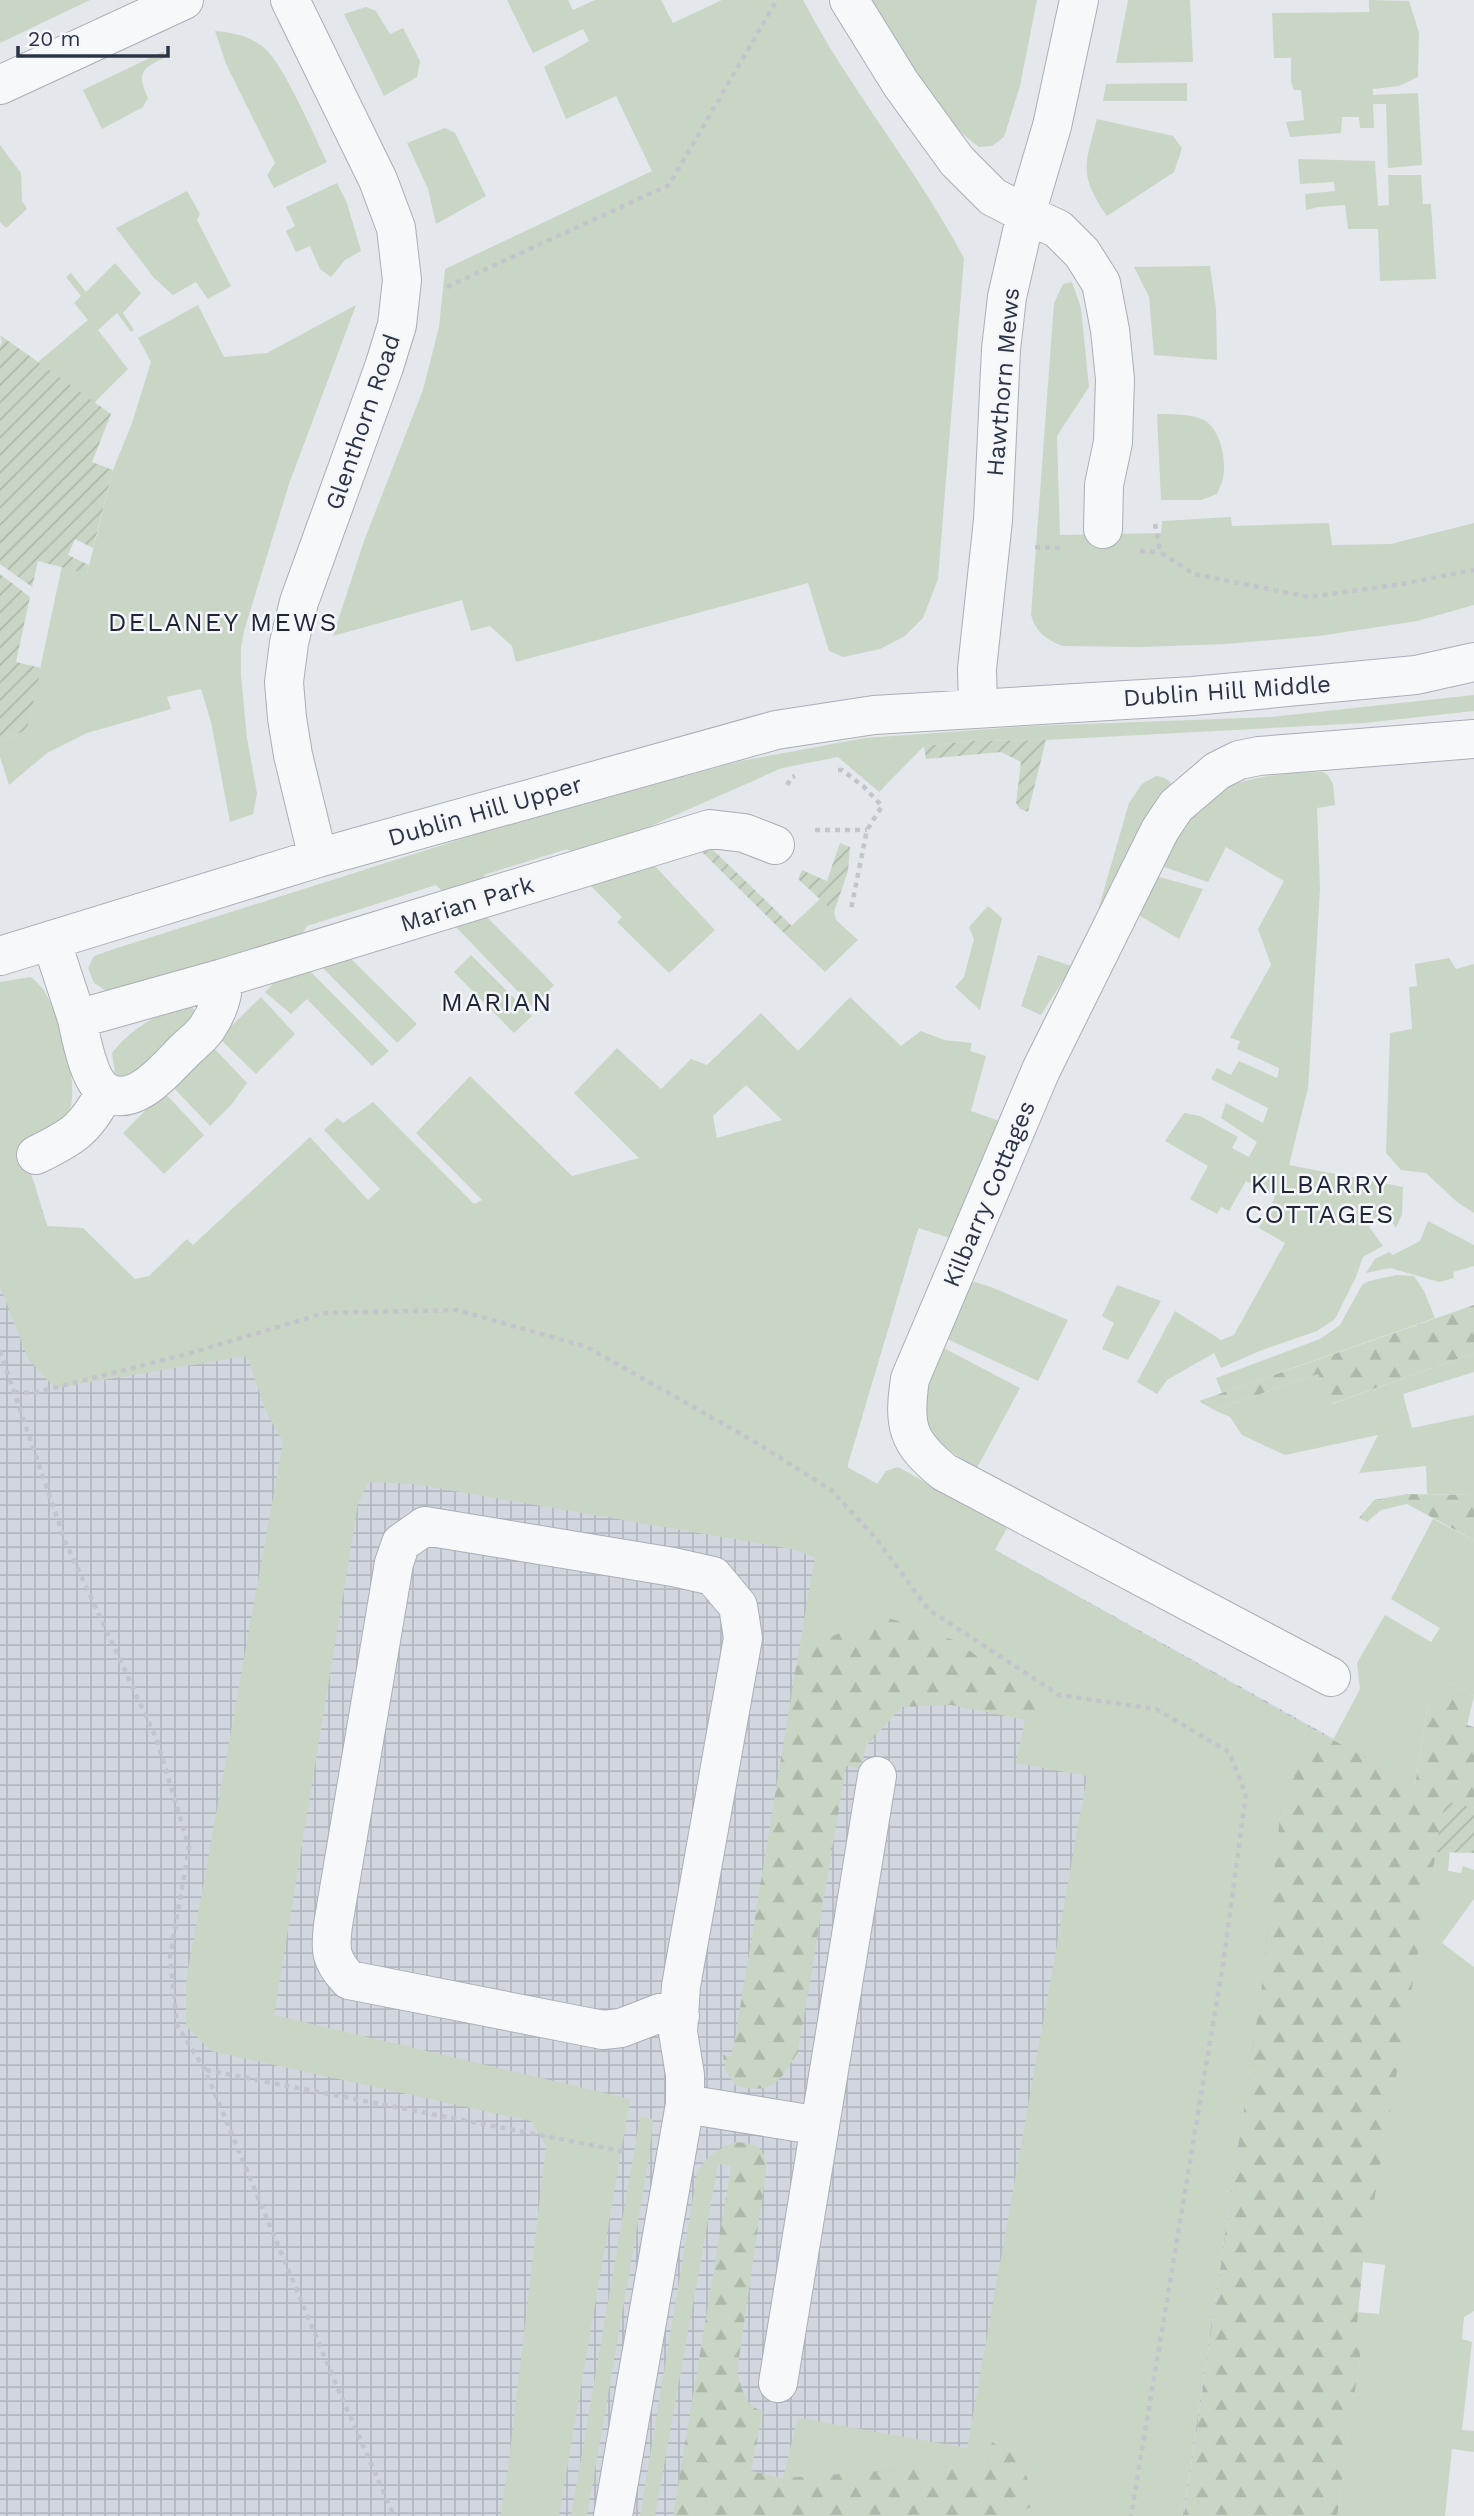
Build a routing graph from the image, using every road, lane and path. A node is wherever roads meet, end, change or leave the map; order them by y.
1 (184, 0) edge
2 (290, 0) edge
3 (777, 0) edge
4 (849, 0) edge
5 (1079, 0) edge
6 (0, 85) edge
7 (1026, 214) junction
8 (444, 288) dead end
9 (1155, 524) dead end
10 (1103, 530) dead end
11 (1474, 570) edge
12 (1474, 662) edge
13 (978, 707) junction
14 (1474, 738) edge
15 (828, 771) dead end
16 (803, 774) dead end
17 (787, 785) dead end
18 (811, 830) dead end
19 (867, 830) junction
20 (775, 845) dead end
21 (318, 858) junction
22 (851, 909) dead end
23 (51, 940) junction
24 (0, 956) edge
25 (223, 978) junction
26 (77, 1019) junction
27 (106, 1092) junction
28 (36, 1155) dead end
29 (0, 1350) edge
30 (13, 1392) junction
31 (1331, 1677) dead end
32 (877, 1776) dead end
33 (680, 2016) junction
34 (205, 2070) junction
35 (685, 2104) junction
36 (820, 2126) junction
37 (627, 2152) dead end
38 (778, 2383) dead end
39 (394, 2516) edge
40 (613, 2516) edge
41 (1131, 2516) edge

1 - 6 street
2 - 21 street, Glenthorn Road
3 - 8 path
4 - 7 street
5 - 7 street, Hawthorn Mews
7 - 10 street
7 - 13 street, Hawthorn Mews
9 - 11 path
12 - 13 street, Dublin Hill Middle
13 - 21 street, Dublin Hill Upper
14 - 31 street, Kilbarry Cottages
15 - 19 path
16 - 17 path
18 - 19 path
19 - 22 path
20 - 25 street, Marian Park
21 - 23 street, Dublin Hill Upper
23 - 24 street, Dublin Hill Upper
23 - 26 street
25 - 26 street, Marian Park
25 - 27 street
26 - 27 street
27 - 28 street
29 - 30 path
30 - 34 path
30 - 41 path
32 - 36 street
33 - 33 street
33 - 35 street
34 - 37 path
34 - 39 path
35 - 36 street
35 - 40 street
36 - 38 street

